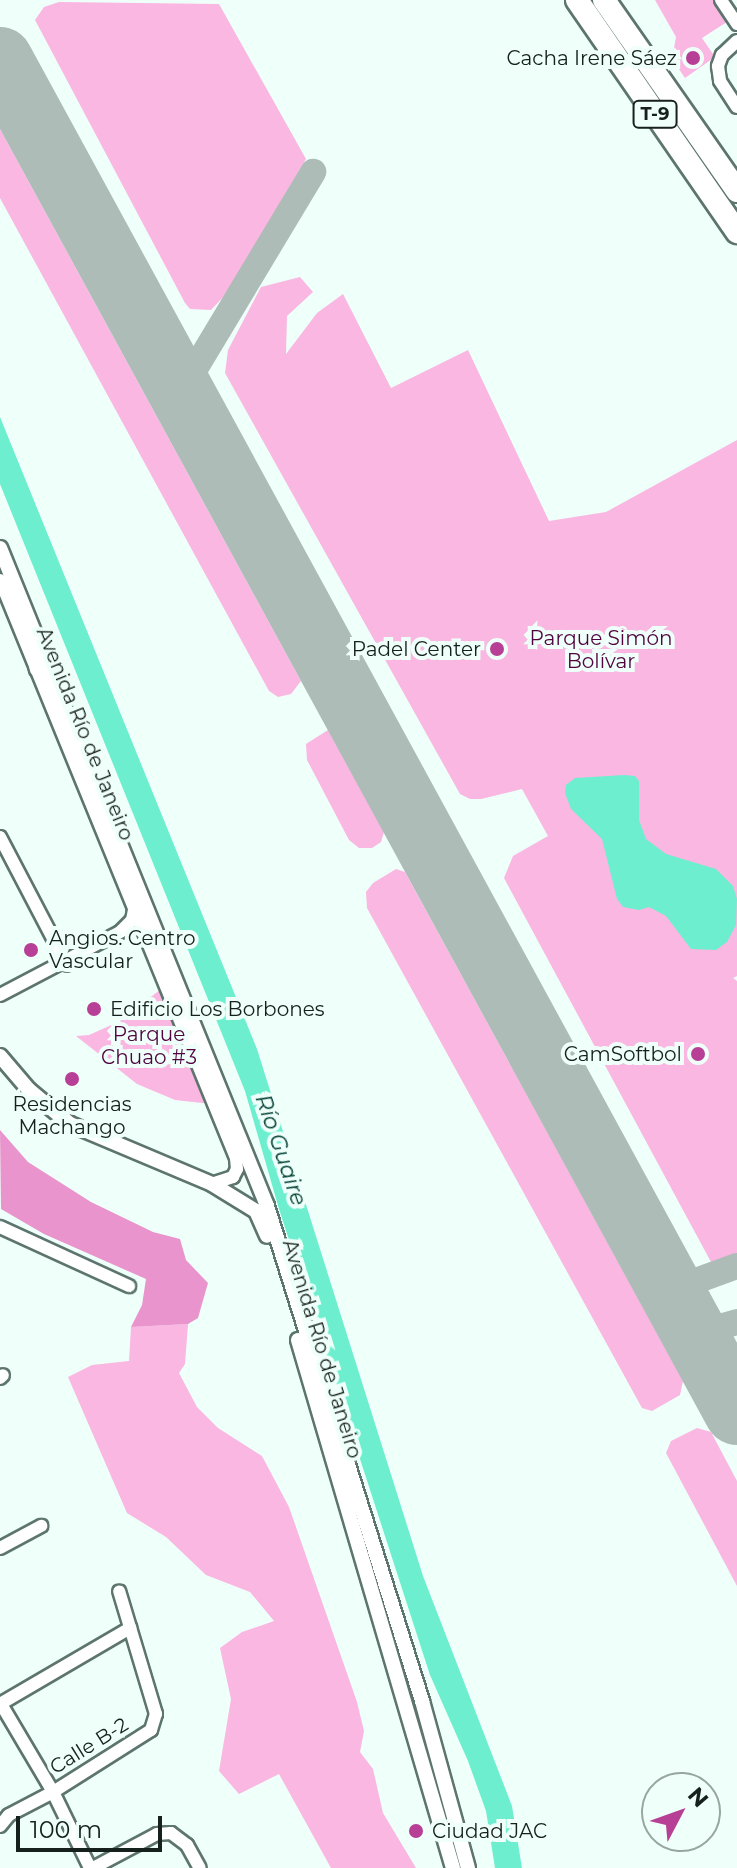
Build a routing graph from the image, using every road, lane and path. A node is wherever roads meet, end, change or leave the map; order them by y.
1 (577, 0) edge
2 (604, 0) edge
3 (721, 0) edge
4 (737, 24) edge
5 (737, 41) edge
6 (737, 107) edge
7 (737, 191) edge
8 (736, 236) edge
9 (0, 548) edge
10 (0, 580) edge
11 (29, 619) junction
12 (37, 670) junction
13 (0, 837) edge
14 (134, 910) junction
15 (144, 936) junction
16 (67, 964) junction
17 (170, 993) junction
18 (0, 995) edge
19 (0, 1002) edge
20 (202, 1044) junction
21 (0, 1056) edge
22 (212, 1184) junction
23 (0, 1227) edge
24 (129, 1286) dead end
25 (41, 1526) dead end
26 (0, 1548) edge
27 (119, 1591) dead end
28 (130, 1628) junction
29 (0, 1704) edge
30 (53, 1792) junction
31 (0, 1826) edge
32 (92, 1868) edge
33 (200, 1868) edge
34 (453, 1868) edge
35 (468, 1868) edge

1 - 8 highway, T-9
2 - 7 highway, T-9
3 - 4 street
5 - 6 street
9 - 11 street, Avenida Río de Janeiro
10 - 12 street, Avenida Río de Janeiro
11 - 12 street
11 - 20 street, Avenida Río de Janeiro
12 - 14 street, Avenida Río de Janeiro
13 - 16 street
14 - 15 street, Avenida Río de Janeiro
14 - 16 street
15 - 16 street
15 - 17 street, Avenida Río de Janeiro
16 - 18 street
16 - 19 street
17 - 20 street
17 - 22 street, Avenida Río de Janeiro
20 - 35 street, Avenida Río de Janeiro
21 - 22 street
22 - 34 street, Avenida Río de Janeiro
23 - 24 street
25 - 26 street
27 - 28 street, Calle B-2
28 - 29 street
28 - 30 street, Calle B-2
29 - 30 street
30 - 31 street, Calle B-2
30 - 32 street
32 - 33 street

